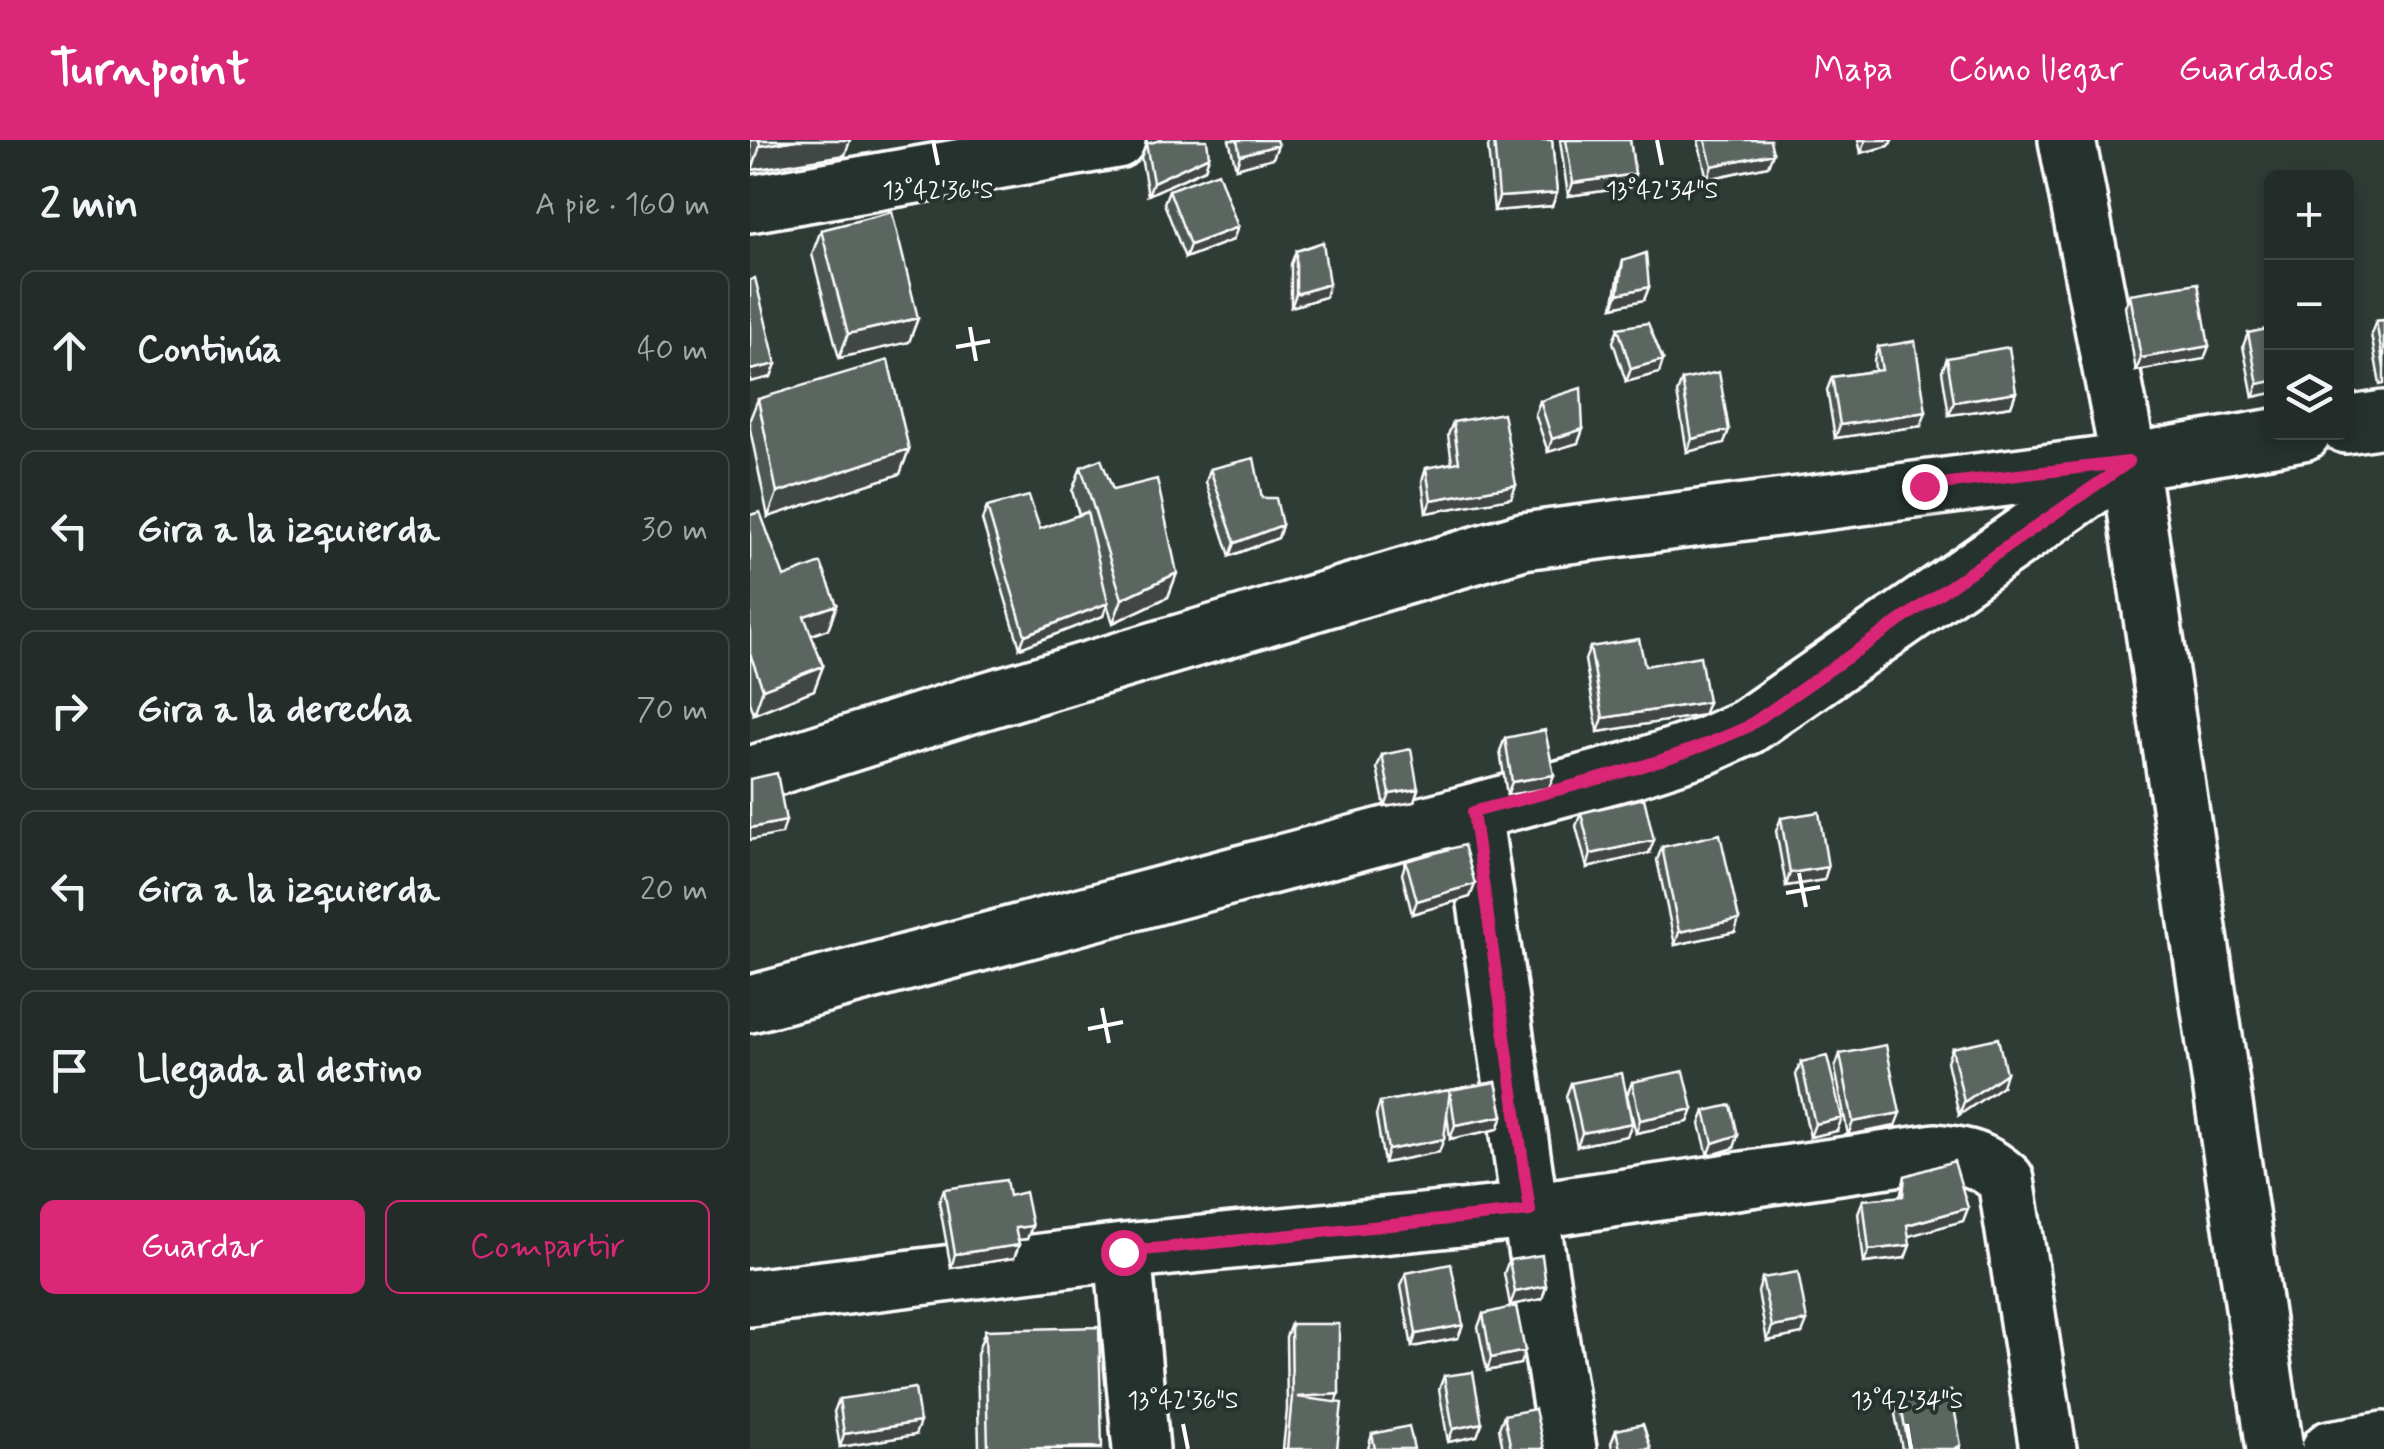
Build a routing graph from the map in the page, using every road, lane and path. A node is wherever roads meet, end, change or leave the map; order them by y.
1 (1116, 140) edge
2 (2066, 140) edge
3 (750, 204) edge
4 (2384, 419) edge
5 (2354, 424) edge
6 (2264, 439) edge
7 (2129, 462) junction
8 (750, 775) edge
9 (1473, 812) junction
10 (750, 1004) edge
11 (1530, 1211) junction
12 (1123, 1252) junction
13 (750, 1298) edge
14 (2384, 1440) edge
15 (1141, 1449) edge
16 (1568, 1449) edge
17 (2048, 1449) edge
18 (2274, 1449) edge
19 (2330, 1449) edge

1 - 3 street
2 - 7 street
4 - 5 street
6 - 7 street
7 - 8 street
7 - 9 street
7 - 18 street
9 - 10 street
9 - 11 street
11 - 12 street
11 - 16 street
11 - 17 street
12 - 13 street
12 - 15 street
14 - 19 street

